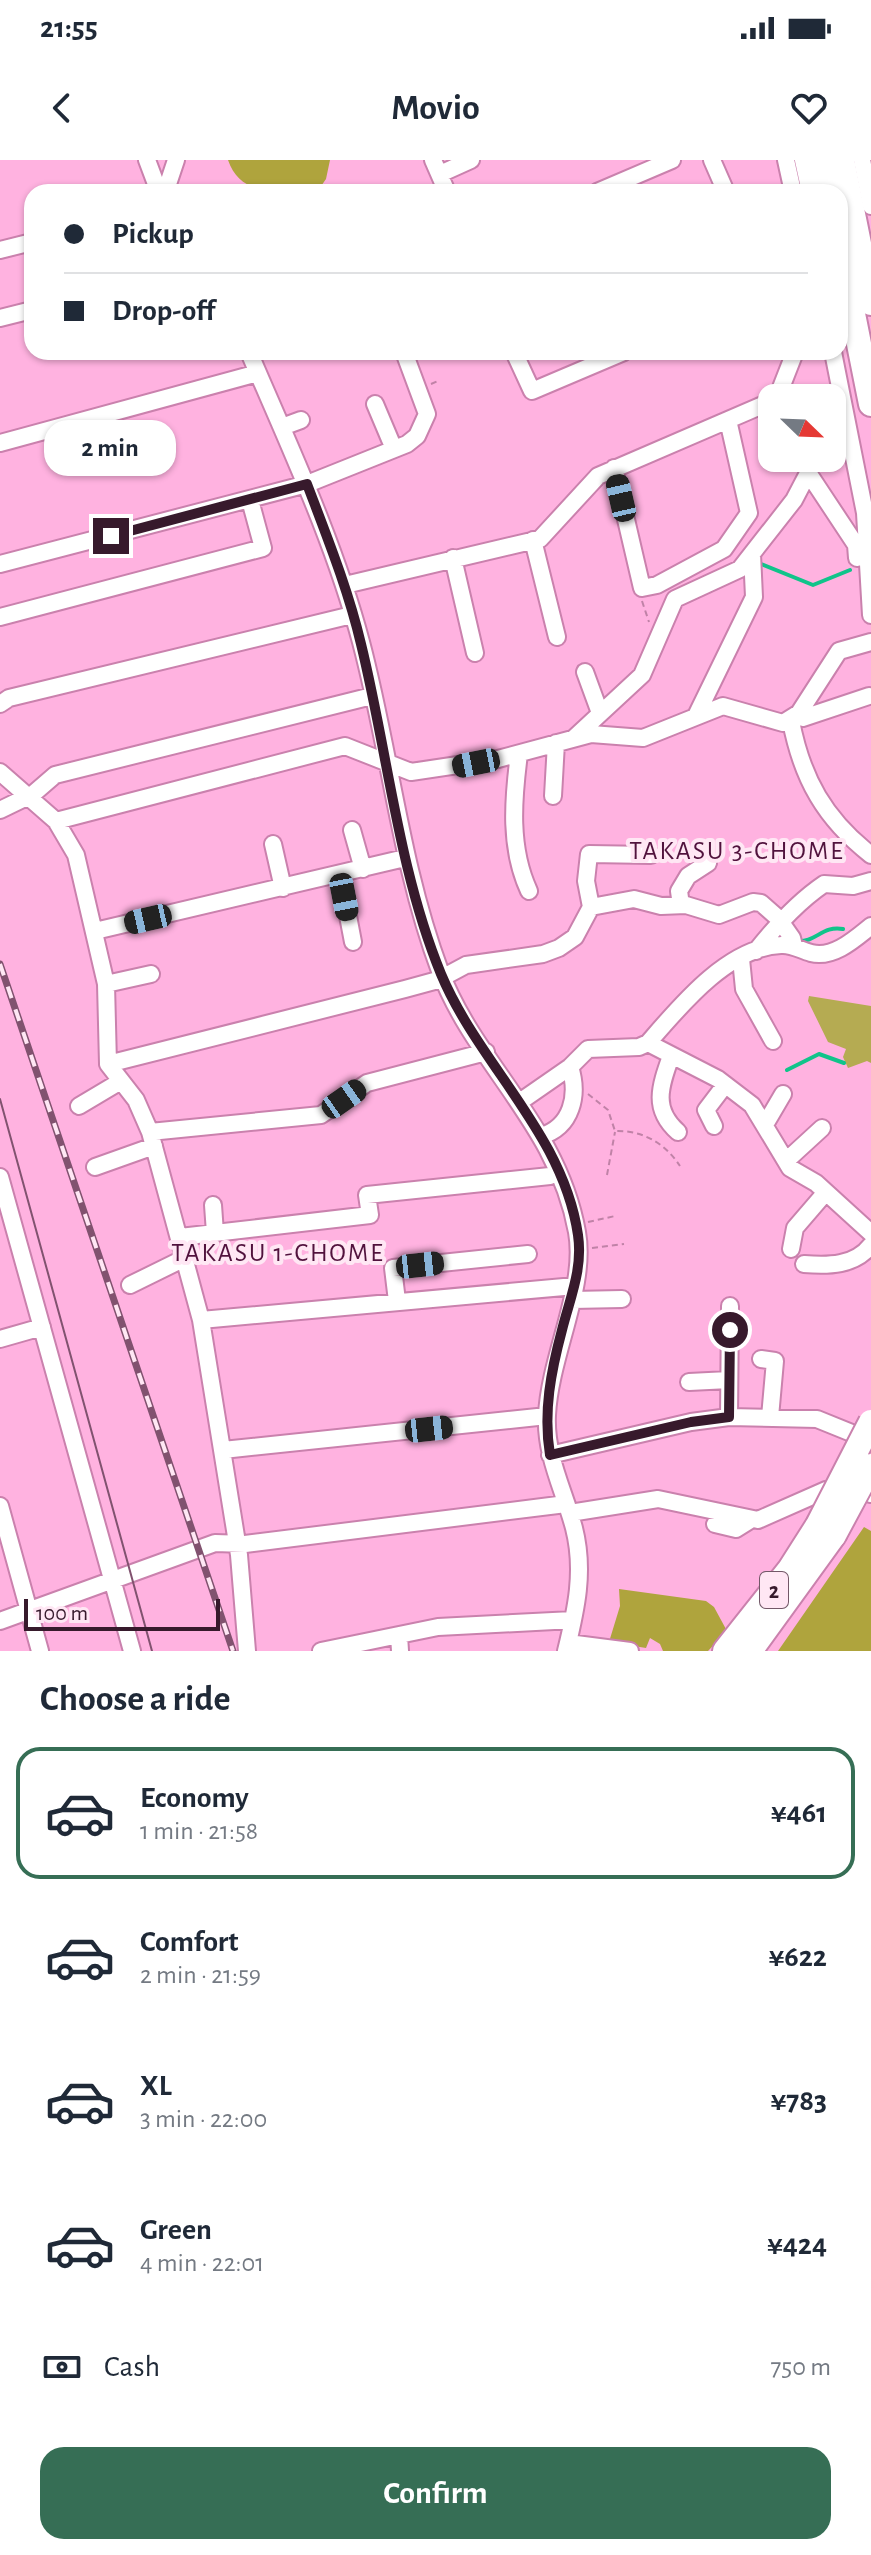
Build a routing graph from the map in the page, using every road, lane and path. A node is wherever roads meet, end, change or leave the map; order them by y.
1 (147, 160) edge
2 (176, 160) edge
3 (471, 160) edge
4 (672, 160) edge
5 (712, 160) edge
6 (786, 160) edge
7 (803, 160) edge
8 (822, 160) edge
9 (842, 160) edge
10 (862, 160) edge
11 (436, 167) edge
12 (156, 184) edge
13 (168, 184) edge
14 (616, 184) edge
15 (722, 184) edge
16 (791, 184) edge
17 (808, 184) edge
18 (827, 184) edge
19 (847, 184) edge
20 (848, 190) edge
21 (871, 206) edge
22 (24, 244) edge
23 (0, 250) edge
24 (848, 289) edge
25 (871, 303) edge
26 (24, 312) edge
27 (0, 318) edge
28 (252, 360) edge
29 (407, 360) edge
30 (518, 360) edge
31 (605, 360) edge
32 (792, 360) edge
33 (834, 360) edge
34 (258, 373) junction
35 (440, 380) dead end
36 (781, 384) edge
37 (838, 384) edge
38 (427, 386) dead end
39 (375, 404) dead end
40 (871, 404) edge
41 (758, 407) edge
42 (301, 420) dead end
43 (728, 420) junction
44 (282, 427) junction
45 (846, 438) edge
46 (0, 443) edge
47 (394, 449) junction
48 (614, 468) junction
49 (809, 474) joint
50 (307, 484) junction
51 (250, 500) junction
52 (533, 540) junction
53 (752, 554) junction
54 (453, 558) junction
55 (857, 558) dead end
56 (0, 564) edge
57 (345, 585) junction
58 (871, 588) edge
59 (644, 605) dead end
60 (352, 615) junction
61 (871, 615) edge
62 (0, 617) edge
63 (652, 633) dead end
64 (557, 637) dead end
65 (871, 642) edge
66 (475, 653) dead end
67 (585, 672) dead end
68 (372, 696) junction
69 (869, 696) edge
70 (0, 704) edge
71 (600, 713) junction
72 (696, 716) junction
73 (795, 717) junction
74 (574, 738) junction
75 (556, 743) junction
76 (519, 754) junction
77 (386, 764) junction
78 (0, 772) edge
79 (553, 796) dead end
80 (27, 797) junction
81 (0, 810) edge
82 (56, 821) junction
83 (351, 830) dead end
84 (273, 844) dead end
85 (651, 855) dead end
86 (871, 855) edge
87 (405, 858) junction
88 (708, 863) dead end
89 (363, 869) junction
90 (340, 874) junction
91 (871, 881) edge
92 (283, 888) junction
93 (529, 891) dead end
94 (681, 905) junction
95 (591, 907) junction
96 (781, 923) junction
97 (871, 926) edge
98 (95, 931) junction
99 (853, 940) junction
100 (353, 942) dead end
101 (794, 946) junction
102 (871, 948) edge
103 (749, 955) junction
104 (151, 974) dead end
105 (441, 975) junction
106 (106, 984) junction
107 (773, 1041) dead end
108 (648, 1043) junction
109 (486, 1052) junction
110 (671, 1056) junction
111 (108, 1064) junction
112 (570, 1067) junction
113 (121, 1081) junction
114 (725, 1085) junction
115 (576, 1089) junction
116 (783, 1094) dead end
117 (521, 1101) junction
118 (79, 1106) dead end
119 (766, 1123) junction
120 (714, 1126) dead end
121 (822, 1128) dead end
122 (615, 1131) junction
123 (678, 1132) dead end
124 (541, 1136) junction
125 (152, 1139) junction
126 (786, 1161) junction
127 (680, 1166) dead end
128 (95, 1167) dead end
129 (558, 1171) junction
130 (607, 1175) dead end
131 (0, 1177) edge
132 (826, 1192) junction
133 (213, 1205) dead end
134 (615, 1216) dead end
135 (576, 1225) junction
136 (215, 1233) junction
137 (871, 1233) edge
138 (180, 1237) junction
139 (624, 1244) dead end
140 (871, 1245) edge
141 (791, 1249) dead end
142 (579, 1250) junction
143 (528, 1254) dead end
144 (185, 1258) junction
145 (804, 1264) dead end
146 (130, 1285) dead end
147 (574, 1293) junction
148 (622, 1299) dead end
149 (397, 1301) junction
150 (730, 1306) dead end
151 (201, 1320) junction
152 (42, 1327) junction
153 (0, 1339) edge
154 (761, 1359) dead end
155 (729, 1380) junction
156 (689, 1382) dead end
157 (547, 1416) junction
158 (729, 1417) junction
159 (770, 1417) junction
160 (871, 1422) edge
161 (871, 1440) edge
162 (223, 1450) junction
163 (550, 1455) junction
164 (871, 1466) edge
165 (871, 1494) edge
166 (0, 1506) edge
167 (568, 1509) junction
168 (752, 1519) junction
169 (715, 1524) dead end
170 (826, 1530) junction
171 (237, 1543) junction
172 (112, 1579) junction
173 (29, 1610) junction
174 (573, 1620) junction
175 (0, 1621) edge
176 (399, 1643) edge
177 (567, 1647) edge
178 (40, 1651) edge
179 (132, 1651) edge
180 (247, 1651) edge
181 (321, 1651) edge
182 (630, 1651) edge
183 (725, 1651) edge
184 (750, 1651) edge

1 - 12 street
2 - 13 street
3 - 11 street
4 - 14 street
5 - 15 street
6 - 16 street
7 - 17 street
8 - 18 highway
9 - 19 highway
10 - 21 street
20 - 25 highway
22 - 23 street
24 - 40 highway
26 - 27 street
28 - 34 street
29 - 47 street
30 - 31 street
32 - 36 street
33 - 37 street
34 - 44 street
34 - 46 street
35 - 38 path
39 - 47 street
41 - 43 street
42 - 44 street
43 - 48 street
43 - 48 street
44 - 50 street
45 - 58 street
47 - 50 street
48 - 52 street
49 - 53 street
49 - 55 street
50 - 51 street
50 - 57 street
51 - 56 street
51 - 62 street
52 - 54 street
52 - 64 street
53 - 71 street
53 - 72 street
54 - 57 street
54 - 66 street
57 - 60 street
58 - 61 street
59 - 63 path
60 - 68 street
60 - 70 street
65 - 73 street
67 - 71 street
68 - 77 street
68 - 80 street
69 - 73 street
71 - 74 street
72 - 73 street
72 - 74 street
73 - 86 street
74 - 75 street
75 - 76 street
75 - 79 street
76 - 77 street
76 - 93 street
77 - 82 street
77 - 87 street
78 - 80 street
80 - 81 street
80 - 82 street
82 - 98 street
83 - 89 street
84 - 92 street
85 - 95 street
87 - 89 street
87 - 105 street
88 - 94 street
89 - 90 street
90 - 92 street
90 - 100 street
91 - 96 street
92 - 98 street
94 - 95 street
94 - 96 street
95 - 105 street
96 - 101 street
96 - 103 street
97 - 99 street
98 - 106 street
99 - 101 street
99 - 102 street
101 - 103 street
103 - 107 street
103 - 108 street
104 - 106 street
105 - 109 street
105 - 111 street
106 - 111 street
108 - 110 street
108 - 112 street
109 - 117 street
109 - 125 street
110 - 114 street
110 - 123 street
111 - 113 street
112 - 115 street
112 - 117 street
113 - 118 street
113 - 125 street
114 - 119 street
114 - 120 street
115 - 122 path
115 - 124 street
116 - 119 street
117 - 124 street
119 - 126 street
121 - 126 street
122 - 127 path
122 - 130 path
124 - 129 street
125 - 128 street
125 - 138 street
126 - 132 street
129 - 135 street
129 - 136 street
131 - 152 street
132 - 137 street
132 - 141 street
133 - 136 street
134 - 135 path
135 - 142 street
136 - 138 street
138 - 144 street
139 - 142 path
140 - 145 street
142 - 147 street
143 - 149 street
144 - 146 street
144 - 151 street
147 - 148 street
147 - 149 street
147 - 157 street
149 - 151 street
150 - 155 street
151 - 162 street
152 - 153 street
152 - 172 street
154 - 159 street
155 - 156 street
155 - 158 street
157 - 162 street
157 - 163 street
158 - 159 street
158 - 163 street
159 - 161 street
160 - 170 highway, 2, bridge
162 - 171 street
163 - 167 street
164 - 170 highway, 2, bridge
165 - 168 street
166 - 173 street
167 - 168 street
167 - 171 street
167 - 174 street
168 - 169 street
170 - 183 highway, 2
170 - 184 highway, 2
171 - 172 street
171 - 180 street
172 - 173 street
172 - 179 street
173 - 175 street
173 - 178 street
174 - 176 street
174 - 177 street
176 - 181 street
177 - 182 street

